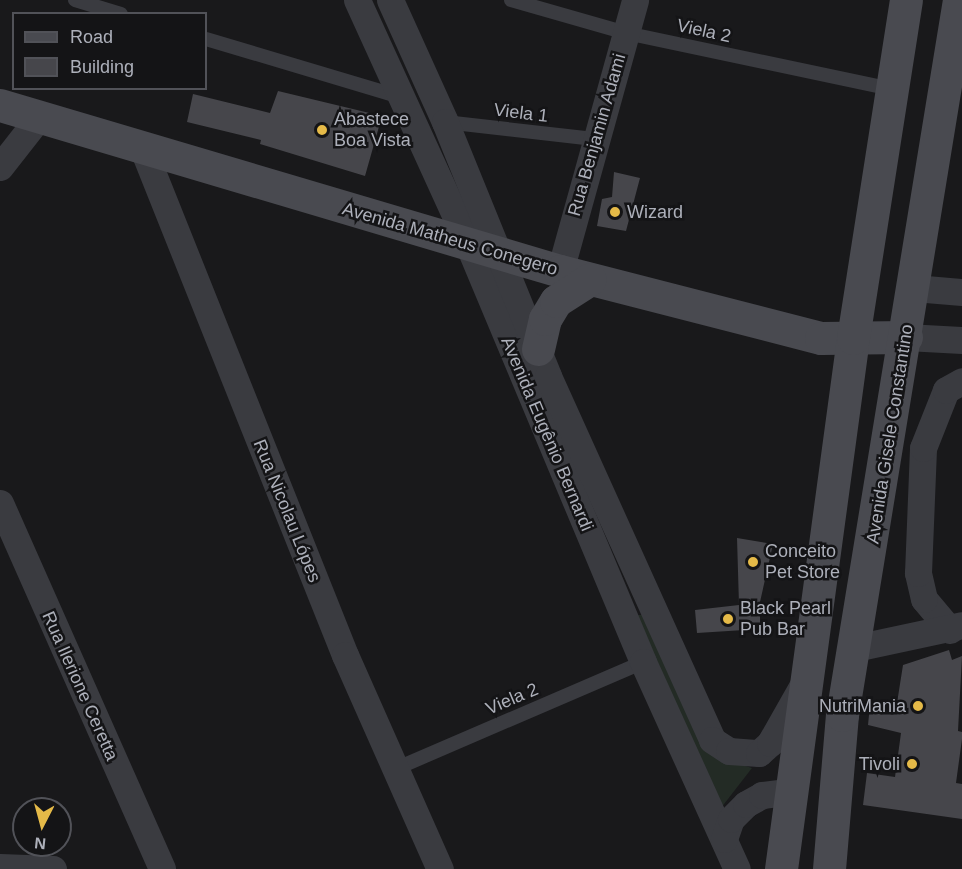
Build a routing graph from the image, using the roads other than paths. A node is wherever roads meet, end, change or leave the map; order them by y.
1 (75, 0) edge
2 (357, 0) edge
3 (390, 0) edge
4 (511, 0) edge
5 (635, 0) edge
6 (906, 0) edge
7 (959, 0) edge
8 (114, 12) edge
9 (626, 33) junction
10 (207, 39) edge
11 (892, 89) junction
12 (402, 97) junction
13 (0, 105) edge
14 (39, 117) junction
15 (445, 122) junction
16 (594, 139) junction
17 (143, 149) junction
18 (0, 167) edge
19 (483, 250) junction
20 (575, 275) junction
21 (914, 288) junction
22 (962, 292) edge
23 (906, 337) junction
24 (853, 338) junction
25 (962, 340) edge
26 (538, 349) junction
27 (962, 381) edge
28 (0, 503) edge
29 (956, 628) edge
30 (855, 648) junction
31 (643, 662) junction
32 (804, 684) junction
33 (395, 769) junction
34 (793, 791) junction
35 (724, 839) junction
36 (0, 867) edge
37 (53, 869) edge
38 (162, 869) edge
39 (440, 869) edge
40 (737, 869) edge
41 (781, 869) edge
42 (814, 869) edge
43 (829, 869) edge

1 - 8 lane
2 - 12 street, Avenida Eugênio Bernardi
3 - 15 street, Avenida Eugênio Bernardi
4 - 9 lane, Viela 2
5 - 9 street, Rua Benjamin Adami
6 - 11 main road
7 - 21 main road, Avenida Gisele Constantino
9 - 11 lane, Viela 2
9 - 16 street, Rua Benjamin Adami
10 - 12 lane
11 - 24 main road
12 - 19 street, Avenida Eugênio Bernardi
13 - 14 main road, Avenida Matheus Conegero
14 - 17 main road, Avenida Matheus Conegero
14 - 18 street
15 - 16 lane, Viela 1
15 - 19 street, Avenida Eugênio Bernardi
16 - 20 street, Rua Benjamin Adami
17 - 19 main road, Avenida Matheus Conegero
17 - 33 street, Rua Nicolau Lópes
19 - 20 main road, Avenida Matheus Conegero
19 - 26 street, Avenida Eugênio Bernardi
19 - 31 street, Avenida Eugênio Bernardi
20 - 24 main road, Avenida Matheus Conegero
20 - 26 main road
21 - 22 street
21 - 23 main road, Avenida Gisele Constantino
23 - 24 main road, Avenida Matheus Conegero
23 - 25 street
23 - 30 main road, Avenida Gisele Constantino
24 - 32 main road
26 - 32 street, Avenida Eugênio Bernardi
27 - 29 street
28 - 38 street, Rua Ilerione Ceretta
29 - 30 street
30 - 43 main road, Avenida Gisele Constantino
31 - 33 lane, Viela 2
31 - 35 street, Avenida Eugênio Bernardi
32 - 34 main road
33 - 39 street, Rua Nicolau Lópes
34 - 35 street
34 - 41 main road
34 - 42 main road
35 - 40 street, Avenida Eugênio Bernardi
36 - 37 street

